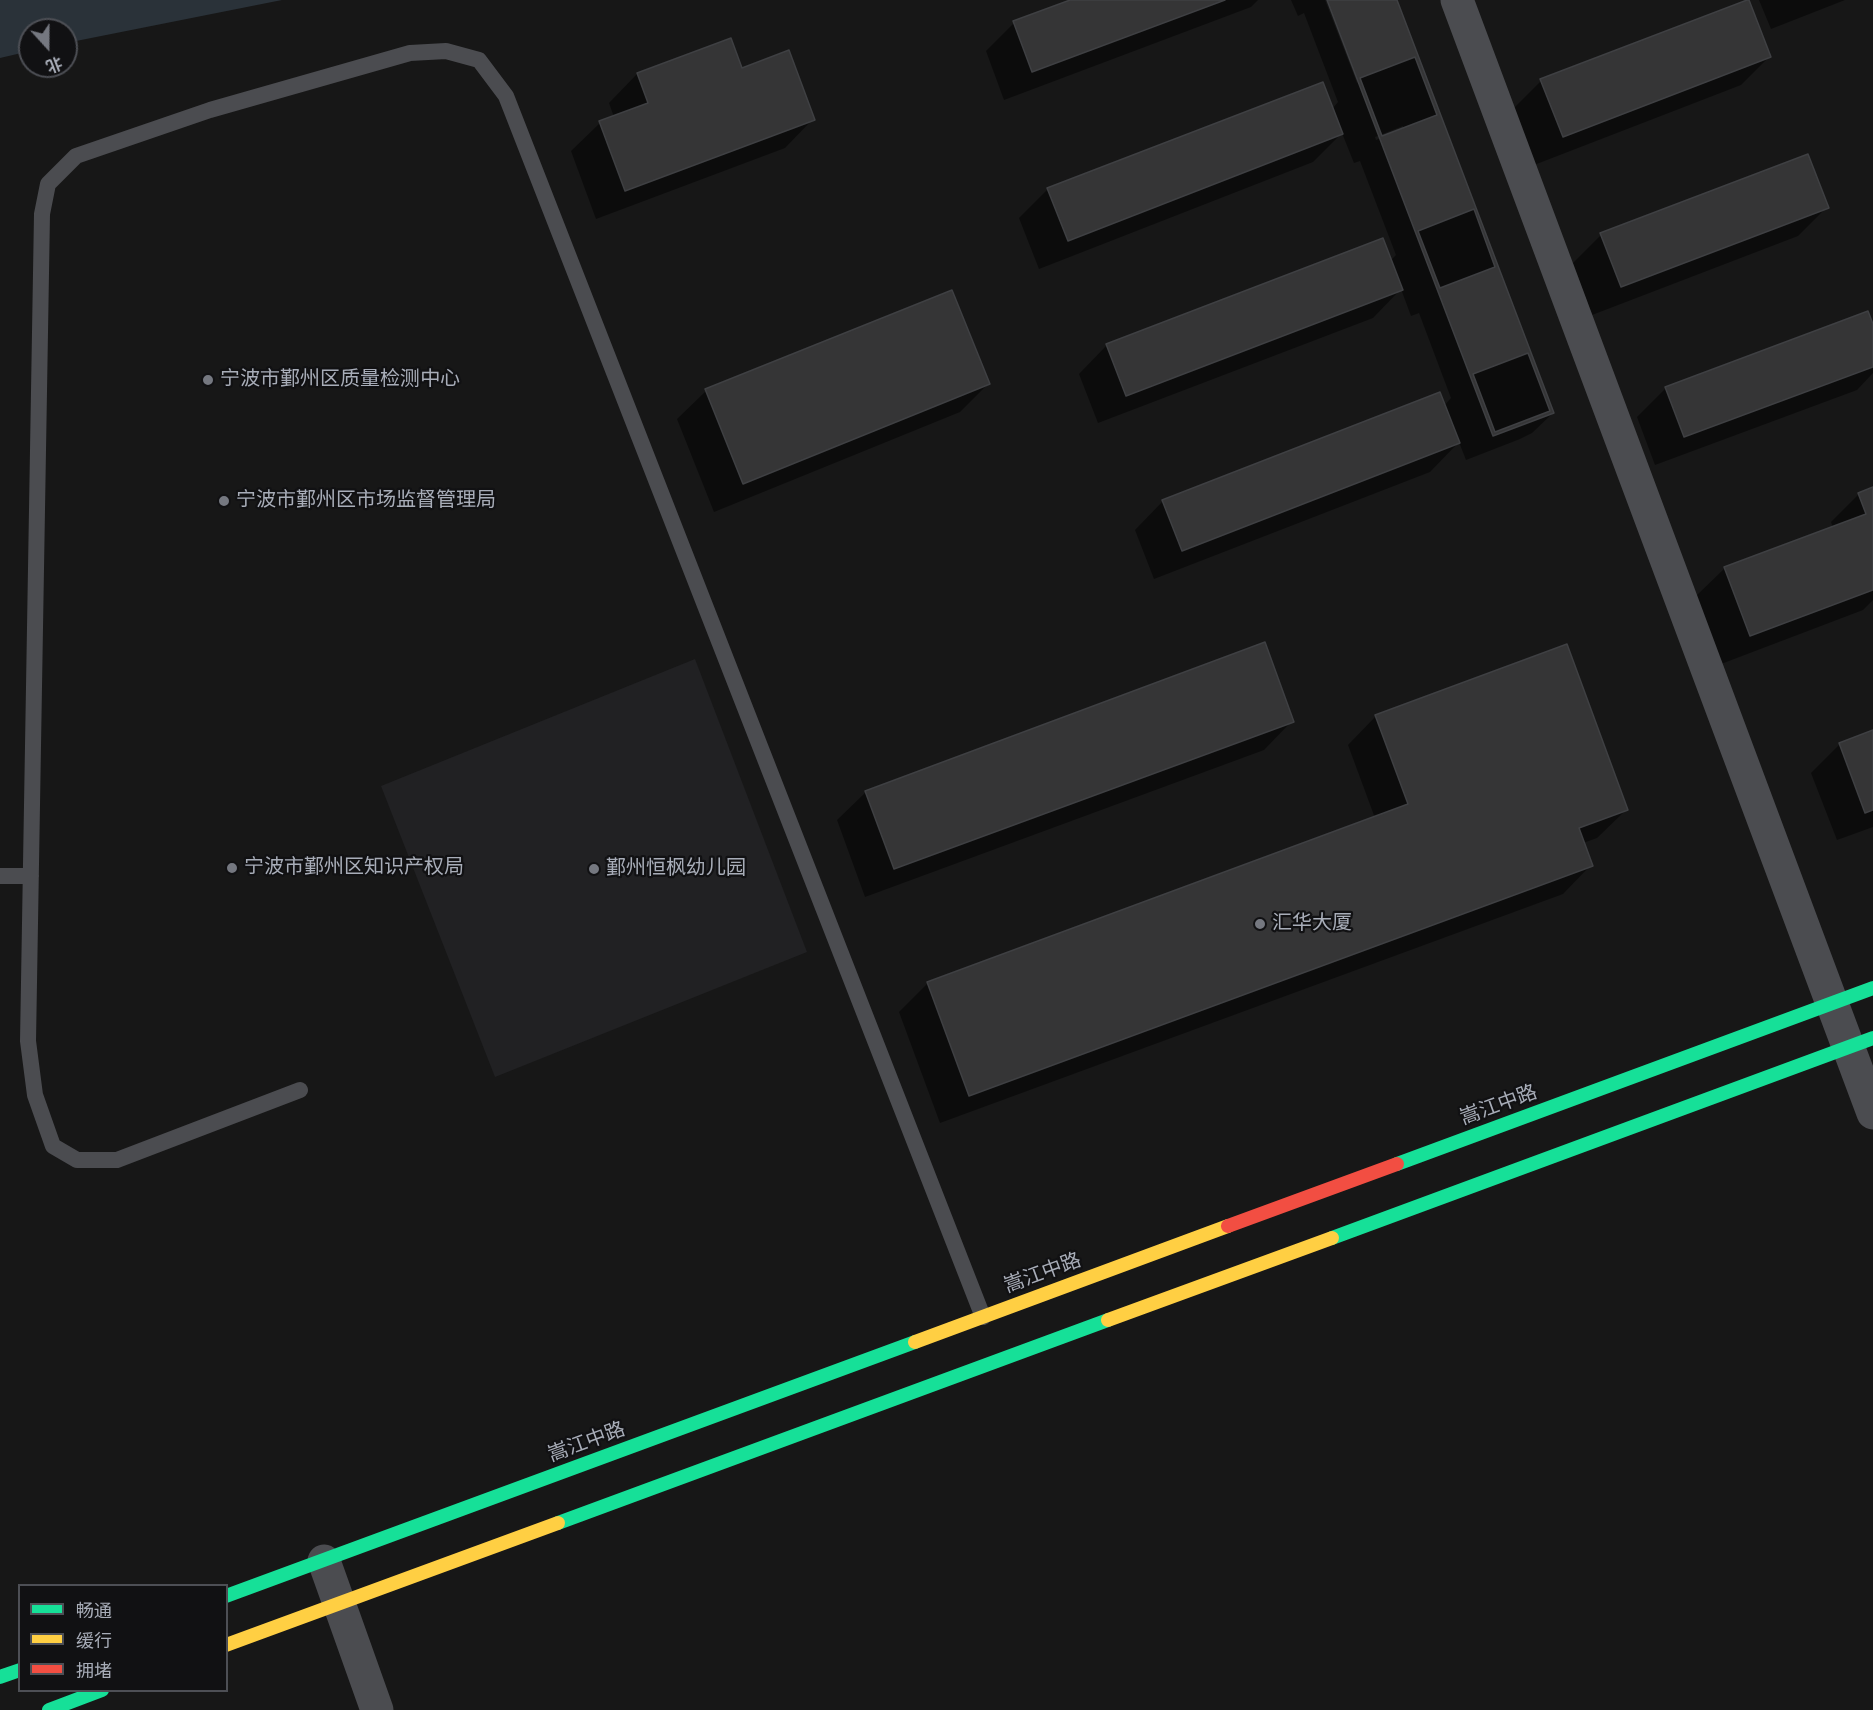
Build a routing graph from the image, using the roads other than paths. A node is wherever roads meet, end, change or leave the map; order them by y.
1 (1457, 0) edge
2 (0, 876) edge
3 (31, 876) junction
4 (1873, 988) edge
5 (1832, 1004) junction
6 (1861, 1043) edge
7 (300, 1090) dead end
8 (1873, 1113) edge
9 (982, 1317) junction
10 (324, 1562) junction
11 (228, 1595) edge
12 (339, 1603) junction
13 (228, 1644) edge
14 (18, 1671) edge
15 (0, 1677) edge
16 (97, 1692) edge
17 (49, 1710) edge
18 (377, 1710) edge

1 - 5 street
2 - 3 lane
3 - 7 lane
3 - 9 lane
4 - 5 main road, 嵩江中路
5 - 6 street
5 - 9 main road, 嵩江中路
6 - 8 street
6 - 12 main road
9 - 10 main road, 嵩江中路
10 - 11 main road, 嵩江中路
10 - 12 street
12 - 13 main road
12 - 18 street
14 - 15 main road
16 - 17 main road

